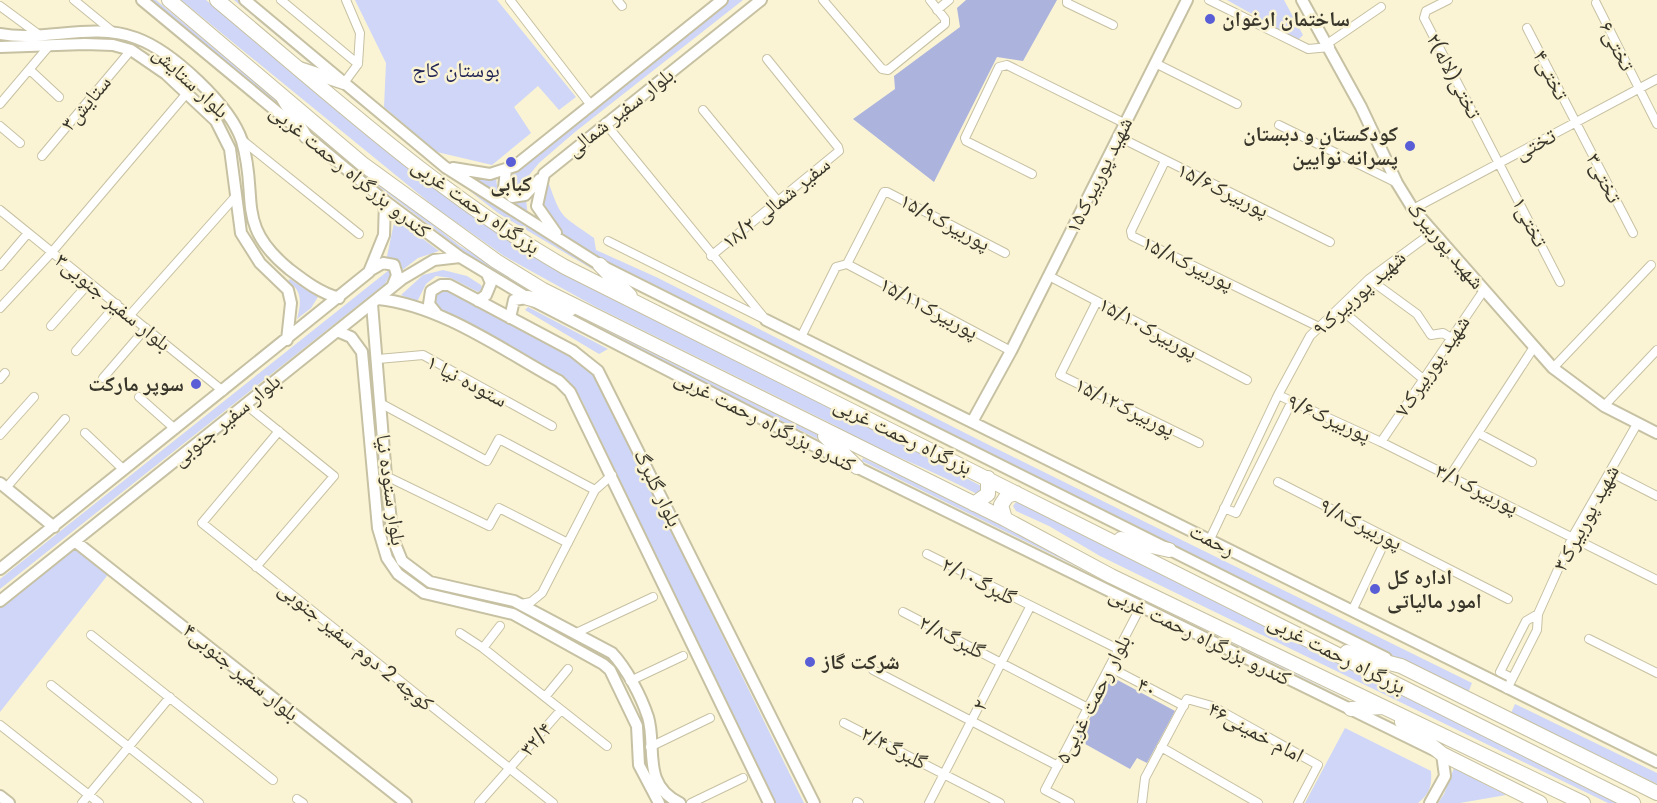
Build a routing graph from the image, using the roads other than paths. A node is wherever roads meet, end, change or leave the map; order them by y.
1 (74, 0) edge
2 (142, 0) edge
3 (169, 0) edge
4 (217, 0) edge
5 (245, 0) edge
6 (281, 0) edge
7 (346, 0) edge
8 (510, 0) edge
9 (761, 0) edge
10 (823, 0) edge
11 (930, 0) edge
12 (949, 0) edge
13 (1067, 0) edge
14 (1186, 0) edge
15 (1209, 0) edge
16 (1448, 0) edge
17 (718, 1) edge
18 (1304, 1) edge
19 (1596, 3) dead end
20 (0, 6) edge
21 (1381, 7) dead end
22 (937, 10) junction
23 (1113, 25) dead end
24 (1527, 28) dead end
25 (112, 31) junction
26 (0, 34) edge
27 (38, 34) junction
28 (49, 46) junction
29 (153, 46) junction
30 (1328, 46) junction
31 (0, 47) edge
32 (130, 50) junction
33 (144, 59) junction
34 (767, 59) dead end
35 (1155, 63) junction
36 (358, 64) junction
37 (296, 67) junction
38 (30, 70) junction
39 (1657, 79) edge
40 (344, 82) junction
41 (1639, 88) junction
42 (280, 92) junction
43 (187, 93) junction
44 (59, 97) dead end
45 (0, 104) edge
46 (590, 104) junction
47 (1237, 104) dead end
48 (703, 110) dead end
49 (1575, 122) junction
50 (605, 123) junction
51 (1124, 123) junction
52 (1657, 124) edge
53 (1279, 125) dead end
54 (0, 126) edge
55 (1118, 136) junction
56 (306, 137) junction
57 (241, 139) junction
58 (20, 143) dead end
59 (42, 156) dead end
60 (1165, 161) junction
61 (1500, 163) junction
62 (446, 167) junction
63 (506, 170) junction
64 (544, 174) junction
65 (1032, 174) dead end
66 (1397, 183) junction
67 (235, 197) junction
68 (777, 200) junction
69 (385, 201) junction
70 (1413, 209) junction
71 (1, 214) edge
72 (1433, 232) junction
73 (28, 233) junction
74 (1633, 233) dead end
75 (359, 234) dead end
76 (608, 241) dead end
77 (1330, 242) dead end
78 (567, 244) junction
79 (52, 252) junction
80 (1005, 253) dead end
81 (711, 255) junction
82 (460, 257) junction
83 (848, 264) junction
84 (600, 265) junction
85 (1651, 265) dead end
86 (0, 266) edge
87 (290, 270) junction
88 (369, 272) junction
89 (486, 273) junction
90 (1049, 276) junction
91 (1369, 279) junction
92 (279, 280) junction
93 (1560, 282) dead end
94 (89, 283) junction
95 (392, 288) junction
96 (1484, 290) junction
97 (339, 298) junction
98 (528, 298) junction
99 (478, 301) junction
100 (1096, 301) junction
101 (375, 302) junction
102 (117, 304) junction
103 (638, 304) junction
104 (0, 308) edge
105 (1339, 308) junction
106 (437, 314) junction
107 (130, 315) junction
108 (510, 318) junction
109 (602, 318) junction
110 (766, 320) junction
111 (51, 326) dead end
112 (1318, 327) junction
113 (146, 328) junction
114 (337, 331) junction
115 (801, 337) junction
116 (1451, 338) junction
117 (287, 340) junction
118 (1534, 347) junction
119 (1657, 350) edge
120 (76, 351) dead end
121 (1011, 351) junction
122 (363, 352) junction
123 (377, 353) junction
124 (1553, 368) junction
125 (104, 378) dead end
126 (1423, 379) junction
127 (1247, 380) dead end
128 (223, 391) junction
129 (1278, 395) junction
130 (34, 397) dead end
131 (139, 397) dead end
132 (1292, 401) junction
133 (380, 403) junction
134 (245, 404) junction
135 (1604, 406) junction
136 (65, 419) dead end
137 (972, 422) junction
138 (1637, 424) junction
139 (552, 426) dead end
140 (815, 426) junction
141 (174, 429) junction
142 (279, 431) junction
143 (1478, 433) junction
144 (1657, 433) edge
145 (85, 434) dead end
146 (0, 435) edge
147 (1381, 441) junction
148 (1199, 443) dead end
149 (1532, 462) dead end
150 (857, 467) junction
151 (124, 470) junction
152 (1610, 472) junction
153 (612, 475) junction
154 (386, 476) junction
155 (1449, 476) junction
156 (988, 478) junction
157 (1278, 482) dead end
158 (3, 486) edge
159 (595, 490) junction
160 (1016, 493) junction
161 (1657, 496) edge
162 (974, 504) junction
163 (1224, 508) junction
164 (1005, 519) junction
165 (54, 527) junction
166 (1098, 533) junction
167 (1573, 536) junction
168 (1387, 537) junction
169 (1210, 539) junction
170 (76, 542) junction
171 (568, 543) junction
172 (1169, 550) junction
173 (927, 554) dead end
174 (256, 567) junction
175 (0, 569) edge
176 (1657, 580) edge
177 (653, 597) dead end
178 (1508, 599) dead end
179 (0, 601) edge
180 (520, 604) junction
181 (1030, 607) junction
182 (1140, 608) junction
183 (1352, 611) junction
184 (903, 612) dead end
185 (1538, 614) junction
186 (500, 626) dead end
187 (460, 633) dead end
188 (576, 633) junction
189 (92, 635) dead end
190 (1589, 639) dead end
191 (1322, 646) junction
192 (483, 648) junction
193 (1119, 649) junction
194 (683, 656) dead end
195 (1001, 662) junction
196 (1401, 666) junction
197 (1109, 667) junction
198 (568, 669) dead end
199 (873, 670) dead end
200 (1657, 673) edge
201 (630, 681) junction
202 (1509, 684) junction
203 (51, 685) dead end
204 (170, 697) junction
205 (545, 697) junction
206 (1186, 703) junction
207 (1383, 707) junction
208 (1088, 708) junction
209 (1351, 709) junction
210 (561, 710) junction
211 (710, 718) dead end
212 (972, 721) junction
213 (844, 723) dead end
214 (0, 725) edge
215 (607, 746) dead end
216 (128, 747) junction
217 (650, 747) junction
218 (1161, 747) junction
219 (1442, 754) junction
220 (1656, 758) edge
221 (1058, 766) junction
222 (510, 768) junction
223 (944, 774) junction
224 (743, 778) dead end
225 (273, 780) dead end
226 (1657, 793) edge
227 (89, 795) junction
228 (0, 796) edge
229 (9, 803) edge
230 (82, 803) edge
231 (99, 803) edge
232 (199, 803) edge
233 (406, 803) edge
234 (480, 803) edge
235 (553, 803) edge
236 (659, 803) edge
237 (680, 803) edge
238 (691, 803) edge
239 (770, 803) edge
240 (814, 803) edge
241 (928, 803) edge
242 (1000, 803) edge
243 (1070, 803) edge
244 (1142, 803) edge
245 (1258, 803) edge
246 (1298, 803) edge
247 (1430, 803) edge
248 (1540, 803) edge
249 (1583, 803) edge
250 (1633, 803) edge

1 - 25 street
2 - 56 street, کندرو بزرگراه رحمت غربی
3 - 42 highway, بزرگراه رحمت غربی
4 - 37 highway, بزرگراه رحمت غربی
5 - 40 street
6 - 36 street
7 - 36 street
8 - 46 street
9 - 50 street, بلوار سفیر شمالی
10 - 22 street
11 - 22 street
12 - 22 street
13 - 23 street
14 - 35 street, شهید پوربیرک۱۵
15 - 30 street
16 - 61 street, ۲تختی(لاله)
17 - 46 street, بلوار سفیر شمالی
18 - 30 street, شهید پوربیرک
19 - 41 street, تختی۶
20 - 27 street
21 - 30 street
24 - 49 street, تختی۴
25 - 27 street, بلوار ستایش
25 - 29 street, بلوار ستایش
26 - 27 street, بلوار ستایش
28 - 31 street, بلوار ستایش
28 - 32 street, بلوار ستایش
28 - 38 street
29 - 33 street
29 - 57 street, بلوار ستایش
30 - 66 street, شهید پوربیرک
32 - 33 street, بلوار ستایش
32 - 59 street, ستایش۳
33 - 43 street, بلوار ستایش
34 - 68 street, سفیر شمالی ۱۸/۲
35 - 47 street
35 - 51 street, شهید پوربیرک۱۵
36 - 40 street
37 - 40 main road
37 - 103 highway, بزرگراه رحمت غربی
38 - 44 street
38 - 45 street
39 - 41 street, تختی
40 - 62 street
41 - 49 street, تختی
41 - 52 street, تختی۶
42 - 56 main road
42 - 109 highway, بزرگراه رحمت غربی
43 - 67 street, بلوار ستایش
43 - 79 street
46 - 63 street, بلوار سفیر شمالی
48 - 68 street
49 - 61 street, تختی
49 - 74 street, تختی۳
50 - 64 street, بلوار سفیر شمالی
50 - 81 street
51 - 55 street, شهید پوربیرک۱۵
51 - 65 street
53 - 66 street
54 - 58 street
55 - 60 street, پوربیرک۱۵/۶
55 - 90 street, شهید پوربیرک۱۵
56 - 69 street, کندرو بزرگراه رحمت غربی
57 - 75 street
57 - 87 street, بلوار ستایش
60 - 77 street, پوربیرک۱۵/۶
60 - 112 street, پوربیرک۱۵/۸
61 - 70 street, تختی
61 - 93 street, تختی۱
62 - 63 street
62 - 78 street
63 - 64 street, بلوار سفیر شمالی
64 - 78 street
66 - 70 street, شهید پوربیرک
67 - 92 street, بلوار ستایش
67 - 107 street
68 - 81 street, سفیر شمالی ۱۸/۲
69 - 82 street, کندرو بزرگراه رحمت غربی
69 - 88 street, بلوار سفیر جنوبی
70 - 72 street, شهید پوربیرک
71 - 73 street, بلوار سفیر جنوبی۳
72 - 91 street, شهید پوربیرک۹
72 - 96 street, شهید پوربیرک
73 - 79 street, بلوار سفیر جنوبی۳
73 - 86 street
76 - 110 street
78 - 84 street
79 - 94 street, بلوار سفیر جنوبی۳
79 - 104 street
80 - 83 street, پوربیرک۱۵/۹
81 - 110 street
82 - 89 street, کندرو بزرگراه رحمت غربی
82 - 95 street, بلوار سفیر جنوبی
83 - 115 street
83 - 121 street, پوربیرک۱۵/۱۱
84 - 103 highway
84 - 172 street
85 - 124 street
87 - 92 street
87 - 97 street, بلوار ستایش
88 - 95 street
88 - 97 street, بلوار سفیر جنوبی
89 - 98 street, کندرو بزرگراه رحمت غربی
89 - 99 street
90 - 100 street, پوربیرک۱۵/۱۰
90 - 121 street, شهید پوربیرک۱۵
91 - 105 street, شهید پوربیرک۹
91 - 116 street
92 - 117 street, بلوار ستایش
94 - 102 street, بلوار سفیر جنوبی۳
94 - 111 street
95 - 101 street, بلوار سفیر جنوبی
96 - 116 street, شهید پوربیرک۷
96 - 118 street, شهید پوربیرک
97 - 117 street, بلوار سفیر جنوبی
98 - 108 street
98 - 109 highway
98 - 150 street, کندرو بزرگراه رحمت غربی
99 - 106 street, بلوار گلبرگ
99 - 108 street, بلوار گلبرگ
100 - 127 street, پوربیرک۱۵/۱۰
100 - 148 street, پوربیرک۱۵/۱۲
101 - 106 street, بلوار گلبرگ
101 - 114 street, بلوار سفیر جنوبی
101 - 123 street, بلوار ستوده نیا
102 - 107 street, بلوار سفیر جنوبی۳
102 - 120 street
103 - 156 highway, بزرگراه رحمت غربی
105 - 112 street, شهید پوربیرک۹
105 - 126 street
106 - 153 street, بلوار گلبرگ
107 - 113 street, بلوار سفیر جنوبی۳
108 - 240 street, بلوار گلبرگ
109 - 140 highway, بزرگراه رحمت غربی
110 - 115 street, رحمت
112 - 129 street, شهید پوربیرک۹
113 - 125 street
113 - 128 street, بلوار سفیر جنوبی۳
114 - 122 street
114 - 134 street, بلوار سفیر جنوبی
115 - 137 street, رحمت
116 - 126 street, شهید پوربیرک۷
117 - 128 street, بلوار سفیر جنوبی
118 - 124 street, شهید پوربیرک
118 - 143 street
119 - 135 street
121 - 137 street, شهید پوربیرک۱۵
122 - 123 street
122 - 236 street, بلوار ستوده نیا
123 - 133 street, بلوار ستوده نیا
123 - 139 street, ستوده نیا ۱
124 - 135 street, شهید پوربیرک
126 - 147 street, شهید پوربیرک۷
128 - 141 street, بلوار سفیر جنوبی
129 - 132 street, پوربیرک۹/۶
129 - 163 street, شهید پوربیرک۹
130 - 146 street
131 - 141 street
132 - 147 street, پوربیرک۹/۶
132 - 163 street
133 - 154 street, بلوار ستوده نیا
133 - 159 street
134 - 142 street
134 - 170 street, بلوار سفیر جنوبی
135 - 138 street, شهید پوربیرک
136 - 158 street
137 - 169 street, رحمت
138 - 144 street, شهید پوربیرک
138 - 152 street, شهید پوربیرک۳
140 - 150 highway
140 - 162 highway, بزرگراه رحمت غربی
141 - 151 street, بلوار سفیر جنوبی
142 - 174 street, کوچه 2 دوم سفیر جنوبی
142 - 174 street
143 - 149 street
143 - 155 street
145 - 151 street
147 - 155 street, پوربیرک۳/۱
150 - 182 street, کندرو بزرگراه رحمت غربی
151 - 165 street, بلوار سفیر جنوبی
152 - 161 street
152 - 167 street, شهید پوربیرک۳
153 - 159 street
153 - 239 street, بلوار گلبرگ
154 - 171 street
154 - 180 street, بلوار ستوده نیا
155 - 167 street, پوربیرک۳/۱
156 - 160 highway, بزرگراه رحمت غربی
156 - 162 highway
157 - 168 street, پوربیرک۹/۸
158 - 165 street
159 - 171 street
160 - 164 highway
160 - 166 highway, بزرگراه رحمت غربی
162 - 164 highway, بزرگراه رحمت غربی
163 - 169 street, شهید پوربیرک۹
164 - 207 highway, بزرگراه رحمت غربی
165 - 175 street, بلوار سفیر جنوبی
166 - 172 highway
166 - 191 highway, بزرگراه رحمت غربی
167 - 176 street, پوربیرک۳/۱
167 - 185 street, شهید پوربیرک۳
168 - 178 street, پوربیرک۹/۸
168 - 183 street
169 - 183 street, رحمت
170 - 179 street, بلوار سفیر جنوبی
170 - 233 street, بلوار سفیر جنوبی۴
171 - 180 street
172 - 196 street
173 - 181 street, گلبرگ۲/۱۰
174 - 222 street, کوچه 2 دوم سفیر جنوبی
177 - 188 street
180 - 188 street, بلوار ستوده نیا
181 - 193 street, گلبرگ۲/۱۰
181 - 195 street, ۲
182 - 193 street, بلوار رحمت غربی۵
182 - 209 street, کندرو بزرگراه رحمت غربی
183 - 202 street, رحمت
184 - 195 street, گلبرگ۲/۸
185 - 202 street
185 - 202 street
186 - 192 street
187 - 192 street
188 - 201 street, بلوار ستوده نیا
189 - 204 street
190 - 200 street
191 - 196 highway
191 - 250 highway, بزرگراه رحمت غربی
192 - 205 street
193 - 197 street, بلوار رحمت غربی۵
194 - 201 street
195 - 208 street, گلبرگ۲/۸
195 - 212 street, ۲
196 - 226 highway
197 - 206 street, ۴۰
197 - 208 street, بلوار رحمت غربی۵
198 - 205 street
199 - 212 street
201 - 217 street, بلوار ستوده نیا
202 - 220 street, رحمت
203 - 216 street
204 - 216 street
204 - 225 street
205 - 210 street
206 - 218 street
206 - 246 street, امام خمینی۴۶
207 - 209 highway
207 - 219 highway
207 - 249 highway, بزرگراه رحمت غربی
208 - 221 street, بلوار رحمت غربی۵
209 - 219 street, کندرو بزرگراه رحمت غربی
210 - 215 street
210 - 222 street, ۳۲/۴
211 - 217 street
212 - 221 street
212 - 223 street, ۲
213 - 223 street, گلبرگ۲/۴
214 - 227 street
216 - 227 street
216 - 232 street
217 - 237 street, بلوار ستوده نیا
218 - 244 street
218 - 245 street
219 - 247 street
219 - 248 highway
221 - 243 street, بلوار رحمت غربی۵
222 - 234 street, ۳۲/۴
222 - 235 street, کوچه 2 دوم سفیر جنوبی
223 - 241 street, ۲
223 - 242 street, گلبرگ۲/۴
224 - 238 street
227 - 230 street
227 - 231 street
228 - 229 street

